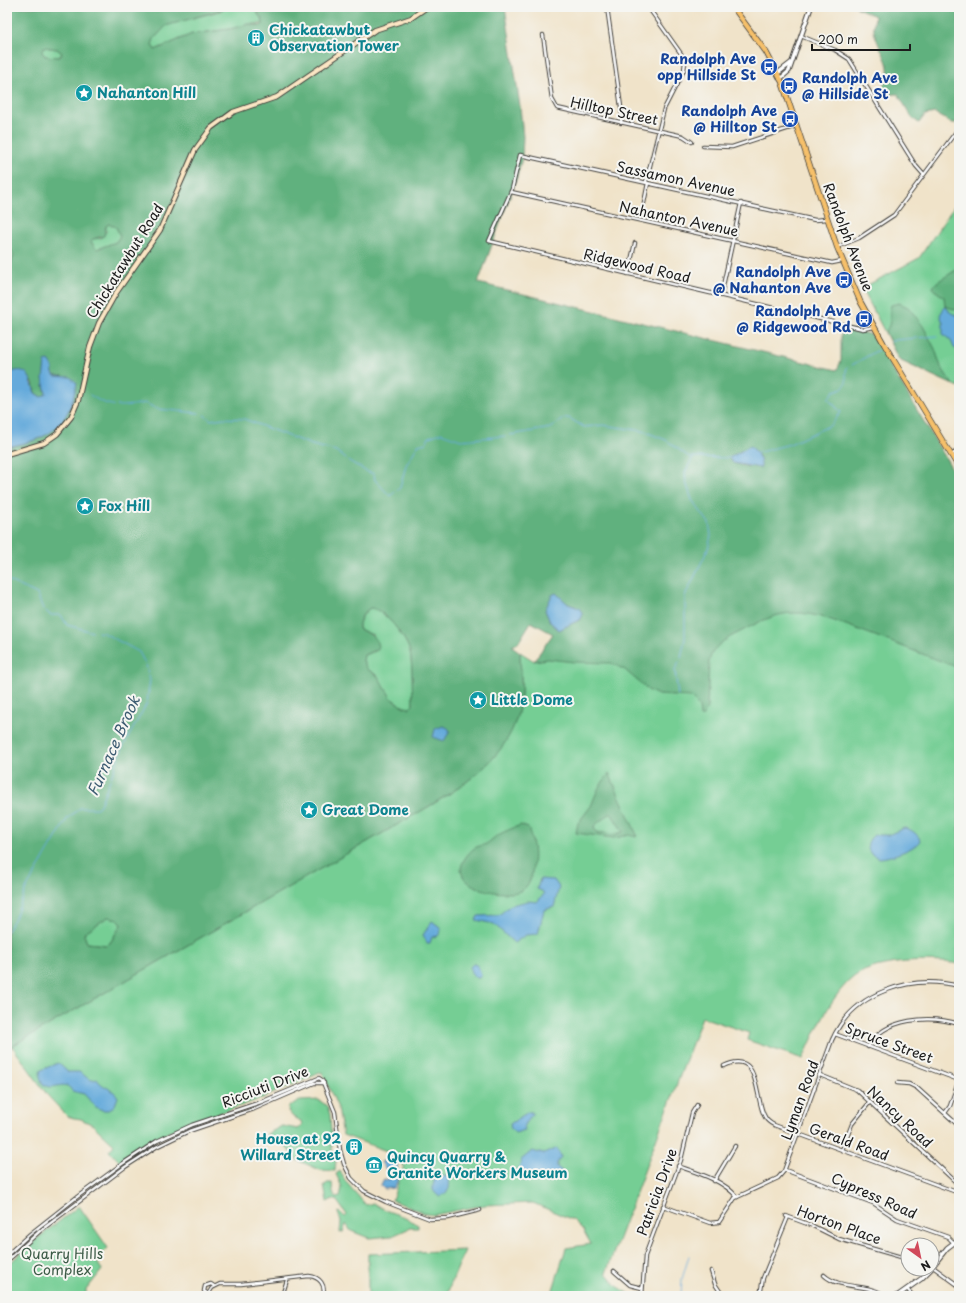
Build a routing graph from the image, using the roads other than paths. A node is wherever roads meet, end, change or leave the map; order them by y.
1 (427, 7) edge
2 (607, 7) edge
3 (648, 7) edge
4 (733, 7) edge
5 (811, 7) edge
6 (543, 35) dead end
7 (801, 36) junction
8 (792, 60) junction
9 (778, 73) junction
10 (780, 79) junction
11 (621, 123) junction
12 (797, 126) junction
13 (958, 129) dead end
14 (658, 131) junction
15 (692, 142) dead end
16 (703, 146) dead end
17 (923, 174) junction
18 (647, 183) junction
19 (511, 192) junction
20 (644, 203) dead end
21 (740, 203) junction
22 (827, 219) junction
23 (733, 241) junction
24 (635, 243) dead end
25 (837, 247) junction
26 (842, 261) junction
27 (628, 274) junction
28 (721, 295) junction
29 (874, 327) junction
30 (959, 450) edge
31 (7, 454) edge
32 (959, 454) edge
33 (952, 456) junction
34 (959, 468) edge
35 (959, 986) edge
36 (959, 1024) edge
37 (835, 1034) junction
38 (868, 1047) junction
39 (724, 1066) dead end
40 (820, 1075) junction
41 (959, 1080) edge
42 (324, 1082) junction
43 (897, 1084) dead end
44 (870, 1102) junction
45 (697, 1105) dead end
46 (945, 1113) junction
47 (959, 1126) edge
48 (799, 1134) junction
49 (734, 1146) dead end
50 (842, 1150) junction
51 (678, 1166) junction
52 (785, 1170) junction
53 (714, 1181) junction
54 (959, 1185) edge
55 (959, 1193) edge
56 (737, 1197) junction
57 (664, 1206) junction
58 (480, 1210) dead end
59 (959, 1239) edge
60 (953, 1242) junction
61 (7, 1254) edge
62 (900, 1257) edge
63 (940, 1257) edge
64 (7, 1261) edge
65 (614, 1271) dead end
66 (711, 1272) dead end
67 (824, 1275) dead end
68 (940, 1275) edge
69 (921, 1277) edge
70 (286, 1280) junction
71 (214, 1286) junction
72 (959, 1286) edge
73 (642, 1288) junction
74 (907, 1289) junction
75 (207, 1295) edge
76 (282, 1296) edge
77 (323, 1296) edge
78 (642, 1296) edge
79 (724, 1296) edge
80 (760, 1296) edge
81 (886, 1296) edge
82 (897, 1296) edge
83 (913, 1296) edge

1 - 31 main road, Chickatawbut Road
2 - 11 street
3 - 14 street
4 - 9 main road, Randolph Avenue
5 - 7 street
6 - 11 street, Hilltop Street
7 - 8 street
7 - 17 street
8 - 9 street
8 - 10 street
9 - 10 main road, Randolph Avenue
10 - 12 main road, Randolph Avenue
11 - 14 street, Hilltop Street
12 - 16 street
12 - 22 main road, Randolph Avenue
13 - 17 street
14 - 15 street, Hilltop Street
14 - 18 street
17 - 25 street
18 - 19 street, Sassamon Avenue
18 - 20 street
18 - 21 street, Sassamon Avenue
19 - 23 street, Nahanton Avenue
19 - 27 street, Ridgewood Road
21 - 22 street, Sassamon Avenue
21 - 23 street
22 - 25 main road, Randolph Avenue
23 - 26 street, Nahanton Avenue
23 - 28 street
24 - 27 street
25 - 26 main road, Randolph Avenue
26 - 29 main road, Randolph Avenue
27 - 28 street, Ridgewood Road
28 - 29 street, Ridgewood Road
29 - 33 main road, Randolph Avenue
30 - 33 street
32 - 33 street
33 - 34 main road, Randolph Avenue
35 - 37 street, Lyman Road
36 - 38 street
37 - 38 street, Spruce Street
37 - 40 street, Lyman Road
38 - 41 street, Spruce Street
39 - 48 street, Gerald Road
40 - 44 street, Nancy Road
40 - 48 street, Lyman Road
41 - 46 street
42 - 58 street
42 - 61 street, Ricciuti Drive
42 - 64 street, Ricciuti Drive
43 - 46 street
44 - 50 street
44 - 54 street, Nancy Road
45 - 51 street, Patricia Drive
46 - 47 street
48 - 50 street, Gerald Road
48 - 52 street, Lyman Road
49 - 53 street
50 - 55 street, Gerald Road
51 - 53 street
51 - 57 street, Patricia Drive
52 - 56 street
52 - 60 street, Cypress Road
53 - 56 street
56 - 57 street
57 - 73 street, Patricia Drive
59 - 60 street
60 - 63 street
62 - 80 street, Horton Place
65 - 73 street
66 - 79 street
67 - 81 street
68 - 72 street
69 - 74 street
70 - 71 street
70 - 76 street
70 - 77 street
71 - 75 street
71 - 75 street
73 - 78 street, Patricia Drive
74 - 82 street
74 - 83 street

